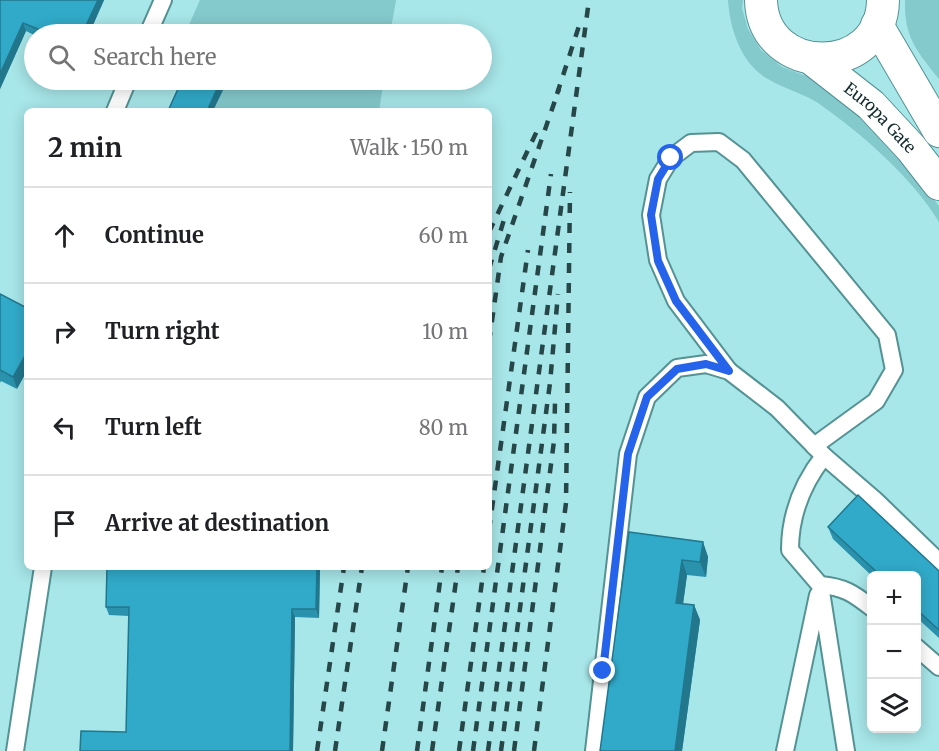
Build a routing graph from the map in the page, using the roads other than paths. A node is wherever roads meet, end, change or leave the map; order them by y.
1 (163, 0) edge
2 (761, 0) edge
3 (880, 13) edge
4 (152, 24) edge
5 (812, 59) junction
6 (124, 90) edge
7 (116, 108) edge
8 (939, 131) edge
9 (939, 184) edge
10 (729, 371) junction
11 (819, 451) junction
12 (939, 562) edge
13 (43, 570) edge
14 (820, 585) junction
15 (867, 604) edge
16 (921, 651) edge
17 (939, 667) edge
18 (15, 751) edge
19 (594, 751) edge
20 (785, 751) edge
21 (846, 751) edge

1 - 4 lane
2 - 5 street, Europa Gate
3 - 5 street
3 - 8 street, Europa Gate
5 - 9 street, Europa Gate
6 - 7 lane
10 - 11 lane
10 - 11 lane
10 - 19 lane
11 - 12 lane
11 - 14 lane
13 - 18 lane
14 - 15 lane
14 - 20 lane
14 - 21 lane
16 - 17 lane

